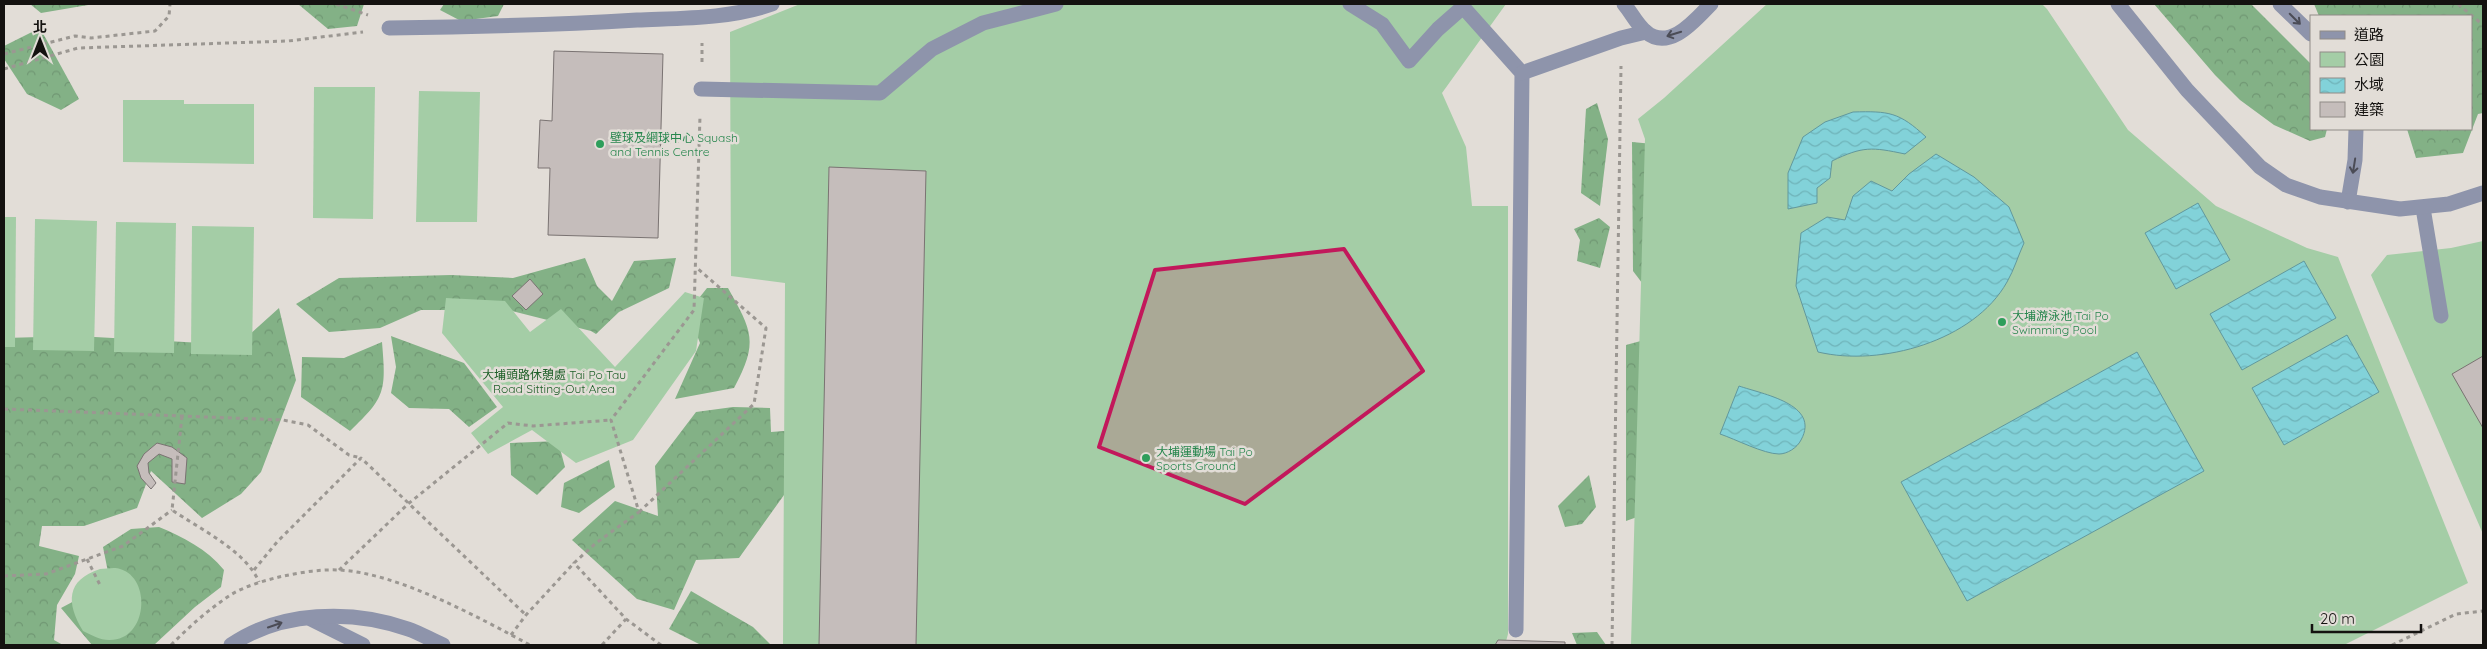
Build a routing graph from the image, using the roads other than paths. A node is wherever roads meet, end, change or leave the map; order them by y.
1 (772, 4) edge
2 (1056, 4) edge
3 (1350, 4) edge
4 (1624, 4) edge
5 (1711, 4) edge
6 (2118, 4) edge
7 (2280, 4) edge
8 (389, 28) road end
9 (1646, 32) junction
10 (2310, 33) edge
11 (1522, 73) junction
12 (701, 89) road end
13 (2356, 130) edge
14 (2483, 193) edge
15 (2348, 202) junction
16 (2423, 208) junction
17 (2441, 316) dead end
18 (307, 618) junction
19 (1516, 630) dead end
20 (231, 645) edge
21 (362, 645) edge
22 (442, 645) edge

1 - 8 street
2 - 12 street
3 - 11 street
4 - 9 street
5 -> 9 street
6 - 15 street
7 -> 10 street
9 - 11 street
11 - 19 street
13 -> 15 street
14 - 16 street
15 - 16 street
16 - 17 street
20 -> 18 street
18 - 21 street
18 - 22 street

